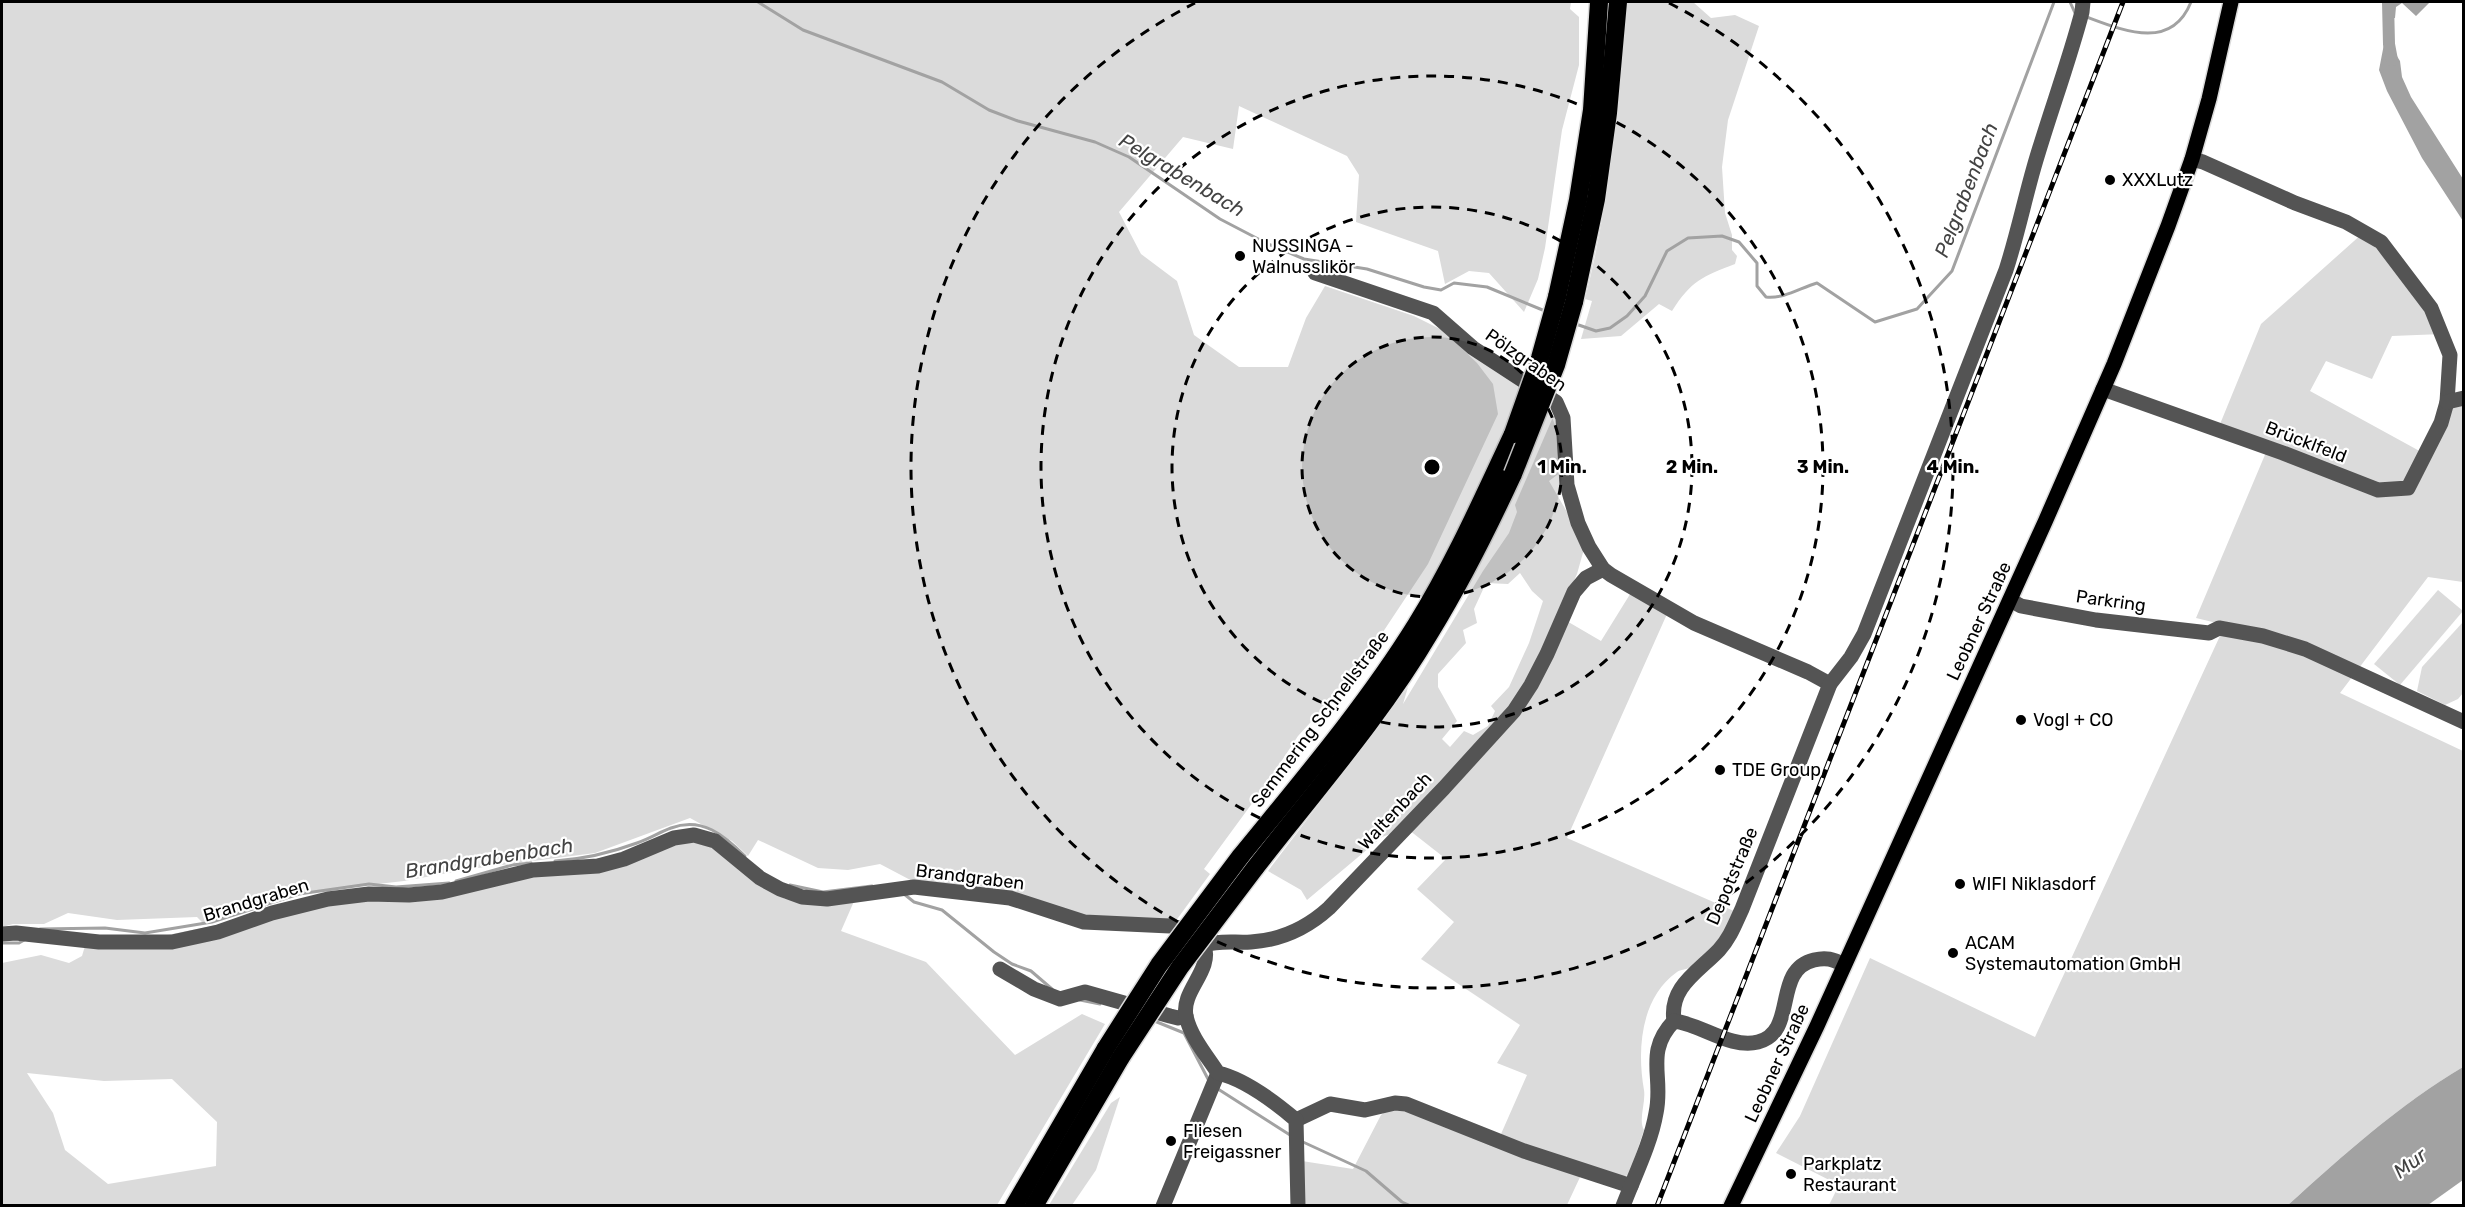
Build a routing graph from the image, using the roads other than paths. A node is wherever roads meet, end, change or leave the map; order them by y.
1 (1599, 2) edge
2 (1618, 2) edge
3 (2231, 2) edge
4 (2082, 11) edge
5 (2192, 159) junction
6 (1315, 273) dead end
7 (1566, 300) junction
8 (2103, 389) junction
9 (2463, 398) edge
10 (2447, 402) junction
11 (1604, 569) junction
12 (2010, 600) junction
13 (1830, 684) junction
14 (2463, 722) edge
15 (1247, 863) junction
16 (2, 934) edge
17 (1204, 945) junction
18 (1844, 964) junction
19 (1000, 969) dead end
20 (1186, 1016) junction
21 (1674, 1021) junction
22 (1113, 1052) junction
23 (1218, 1073) junction
24 (1296, 1120) junction
25 (1630, 1186) junction
26 (1014, 1206) edge
27 (1034, 1206) edge
28 (1163, 1206) edge
29 (1298, 1206) edge
30 (1623, 1206) edge
31 (1731, 1206) edge

1 - 7 highway, Semmering Schnellstraße
2 - 7 highway, Semmering Schnellstraße
3 - 5 main road, Leobner Straße
4 - 13 street, Depotstraße
5 - 8 main road, Leobner Straße
5 - 10 street, Brücklfeld
6 - 11 street, Pölzgraben
7 - 15 highway, Semmering Schnellstraße, bridge
7 - 15 highway, Semmering Schnellstraße, bridge
8 - 10 street, Brücklfeld
8 - 12 main road, Leobner Straße
9 - 10 street
11 - 13 street, Pölzgraben
11 - 17 street, Waltenbach
12 - 14 street, Parkring
12 - 18 main road, Leobner Straße
13 - 21 street, Depotstraße
15 - 22 highway, Semmering Schnellstraße, bridge
16 - 17 street, Brandgraben
17 - 20 street
18 - 21 street
18 - 31 main road, Leobner Straße
19 - 20 street
20 - 23 street
21 - 25 street, Depotstraße
22 - 26 highway, Semmering Schnellstraße
22 - 27 highway, Semmering Schnellstraße
23 - 24 street
23 - 28 street
24 - 25 street
24 - 29 street
25 - 30 street, Depotstraße

